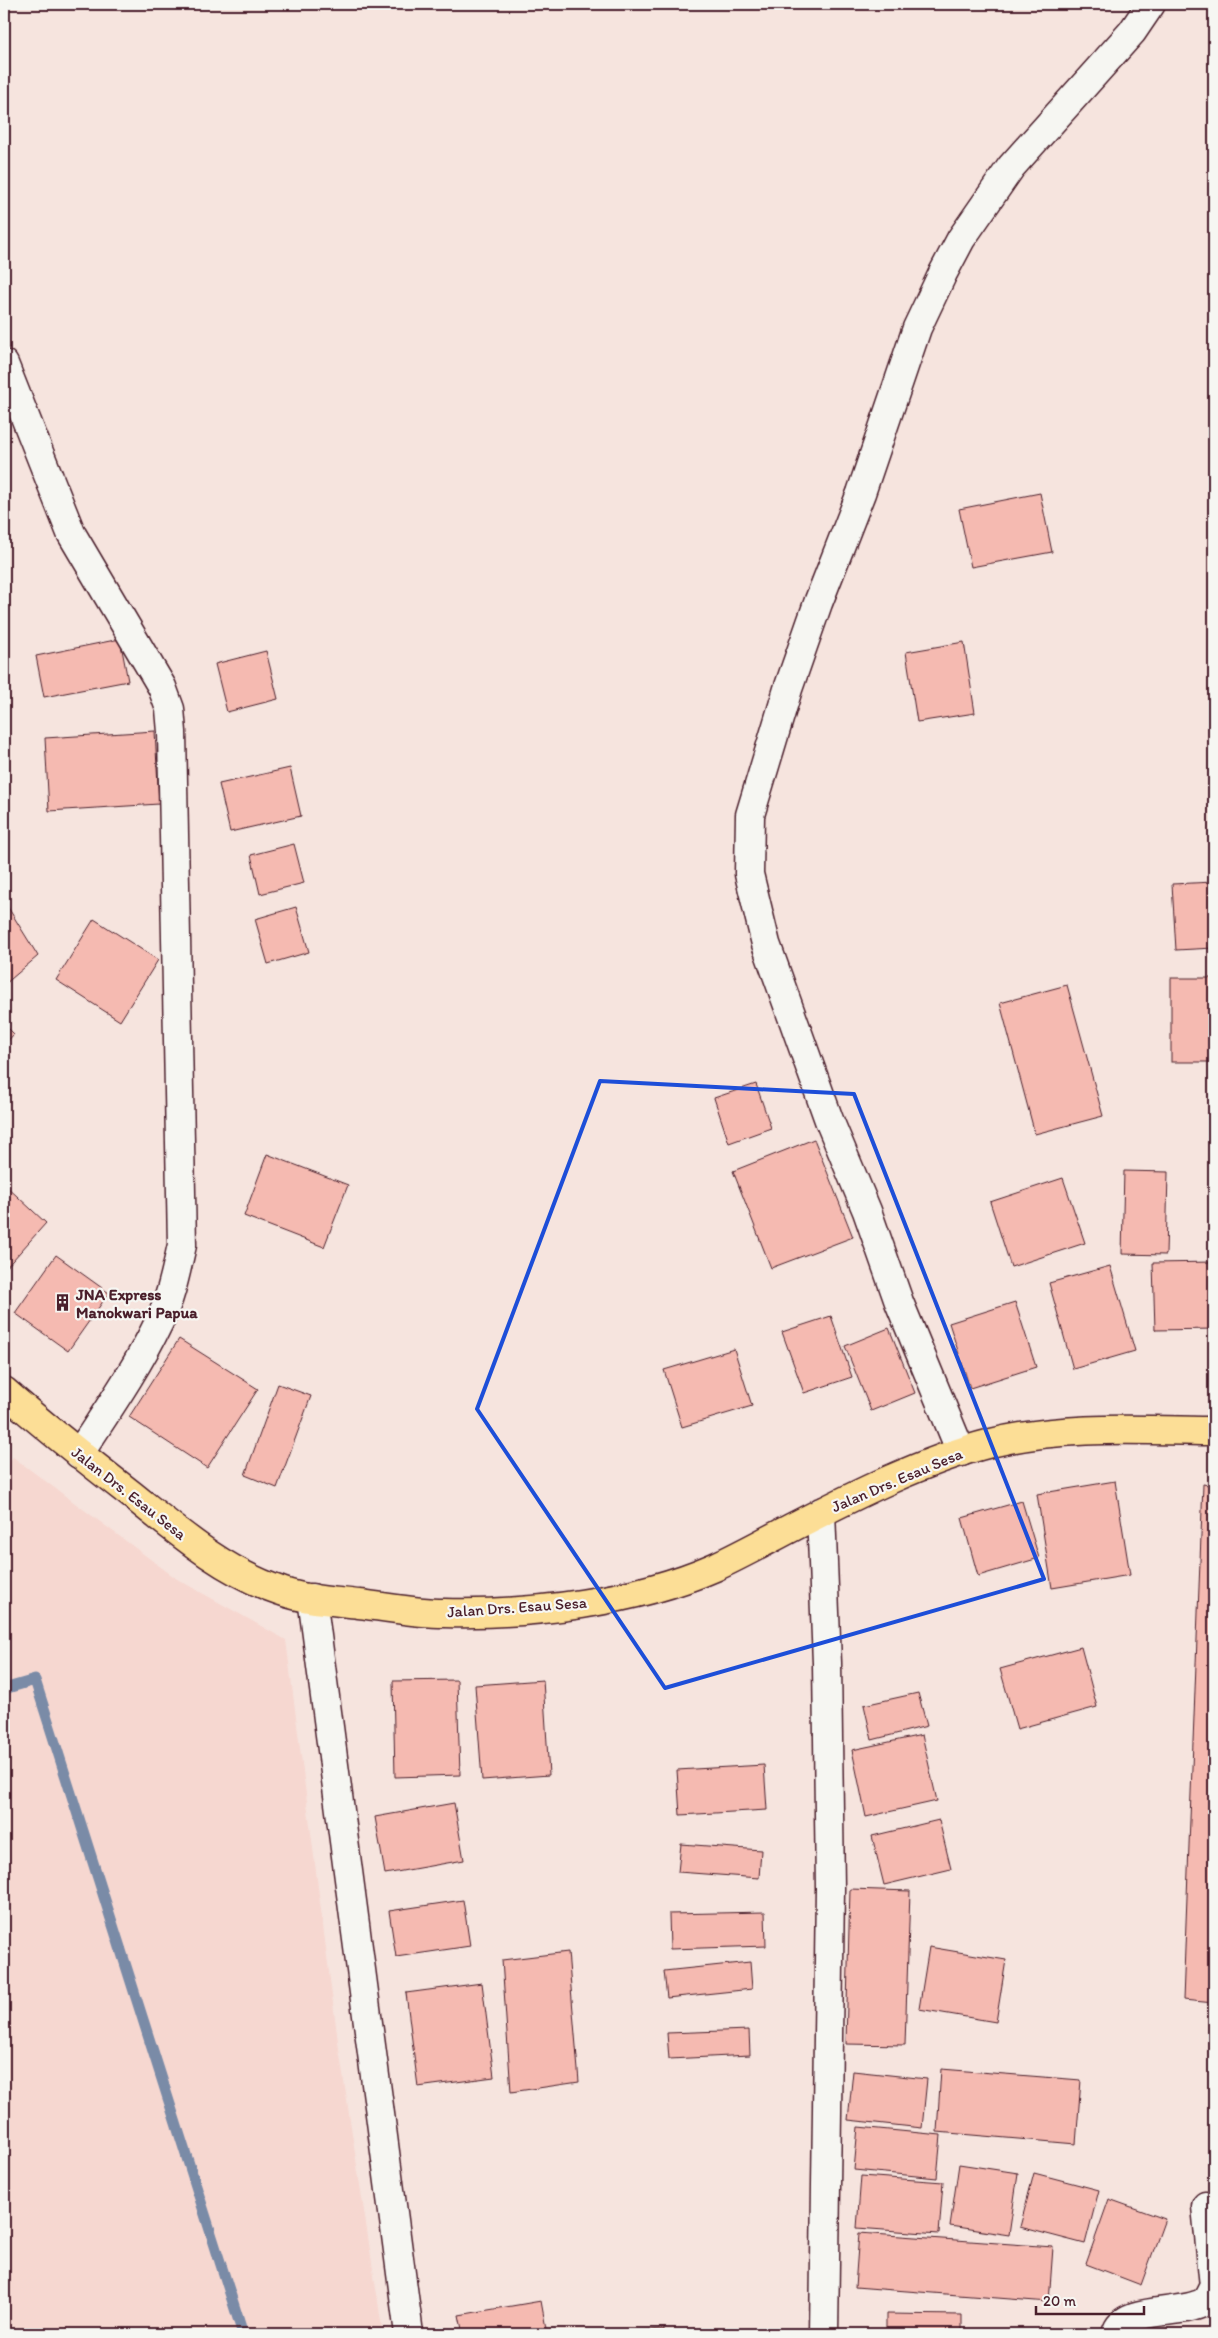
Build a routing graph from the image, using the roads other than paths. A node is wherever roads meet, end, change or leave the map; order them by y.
1 (1151, 4) edge
2 (4, 364) edge
3 (4, 1392) edge
4 (1214, 1431) edge
5 (961, 1452) junction
6 (79, 1454) junction
7 (821, 1512) junction
8 (312, 1598) junction
9 (1206, 2206) dead end
10 (409, 2334) edge
11 (824, 2334) edge
12 (1116, 2334) edge

1 - 5 street
2 - 6 street
3 - 6 highway, Jalan Drs. Esau Sesa
4 - 5 highway, Jalan Drs. Esau Sesa
5 - 7 highway, Jalan Drs. Esau Sesa
6 - 8 highway, Jalan Drs. Esau Sesa
7 - 8 highway, Jalan Drs. Esau Sesa
7 - 11 street
8 - 10 street
9 - 12 street

